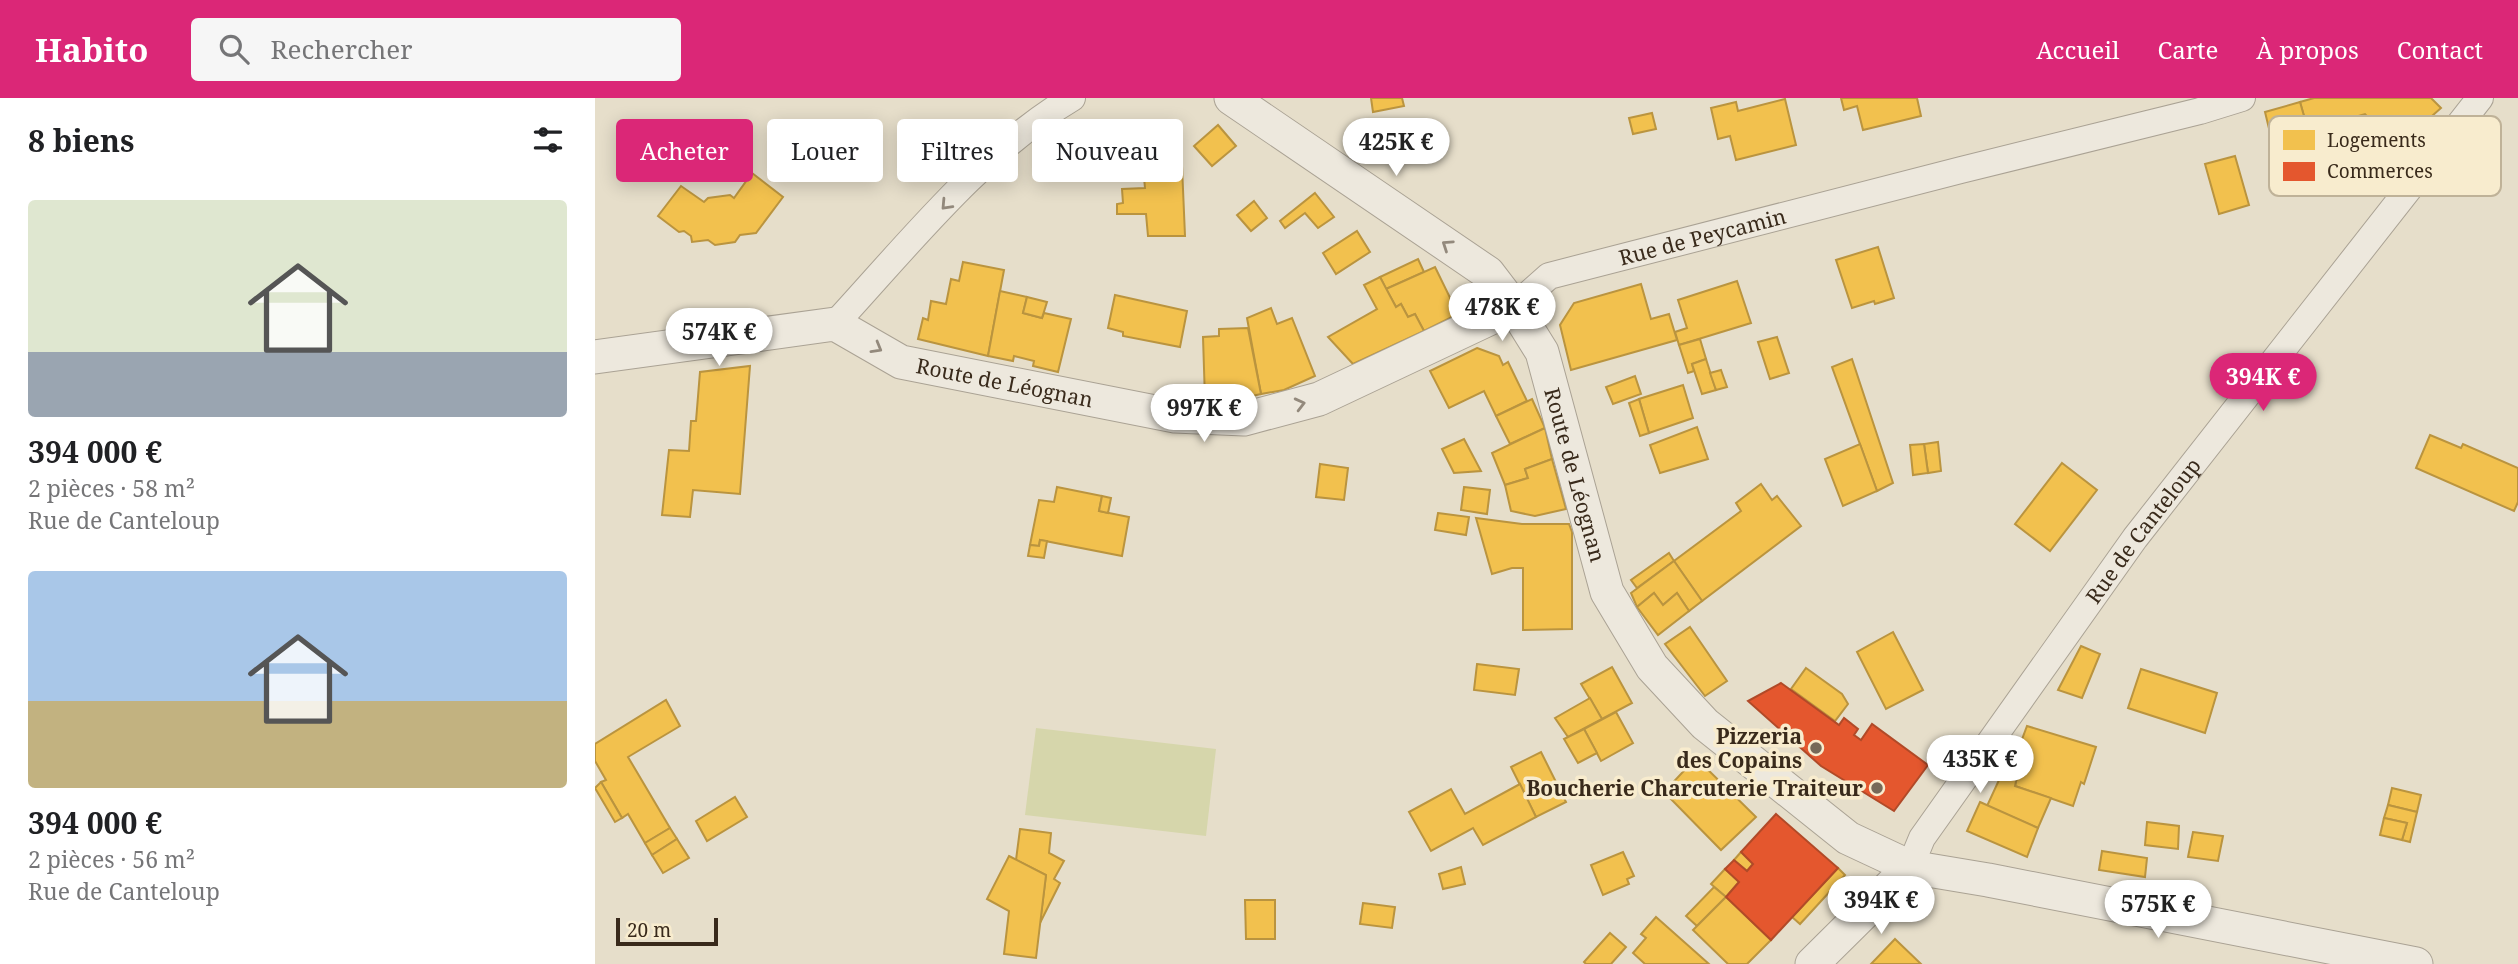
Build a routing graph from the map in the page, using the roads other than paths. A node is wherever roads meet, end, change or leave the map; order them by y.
1 (1072, 98) edge
2 (1231, 98) edge
3 (2242, 98) edge
4 (2480, 98) edge
5 (2466, 116) edge
6 (2403, 196) edge
7 (1514, 307) junction
8 (835, 324) junction
9 (595, 357) edge
10 (1910, 867) junction
11 (1812, 964) edge
12 (2416, 964) edge

1 -> 8 street
7 -> 2 street
3 - 7 street, Rue de Peycamin
4 - 5 street, Rue de Canteloup
6 - 10 street, Rue de Canteloup
8 -> 7 street, Route de Léognan
7 - 10 street, Route de Léognan
8 - 9 street
10 - 11 street, Rue de Canteloup
10 - 12 street, Route de Léognan

